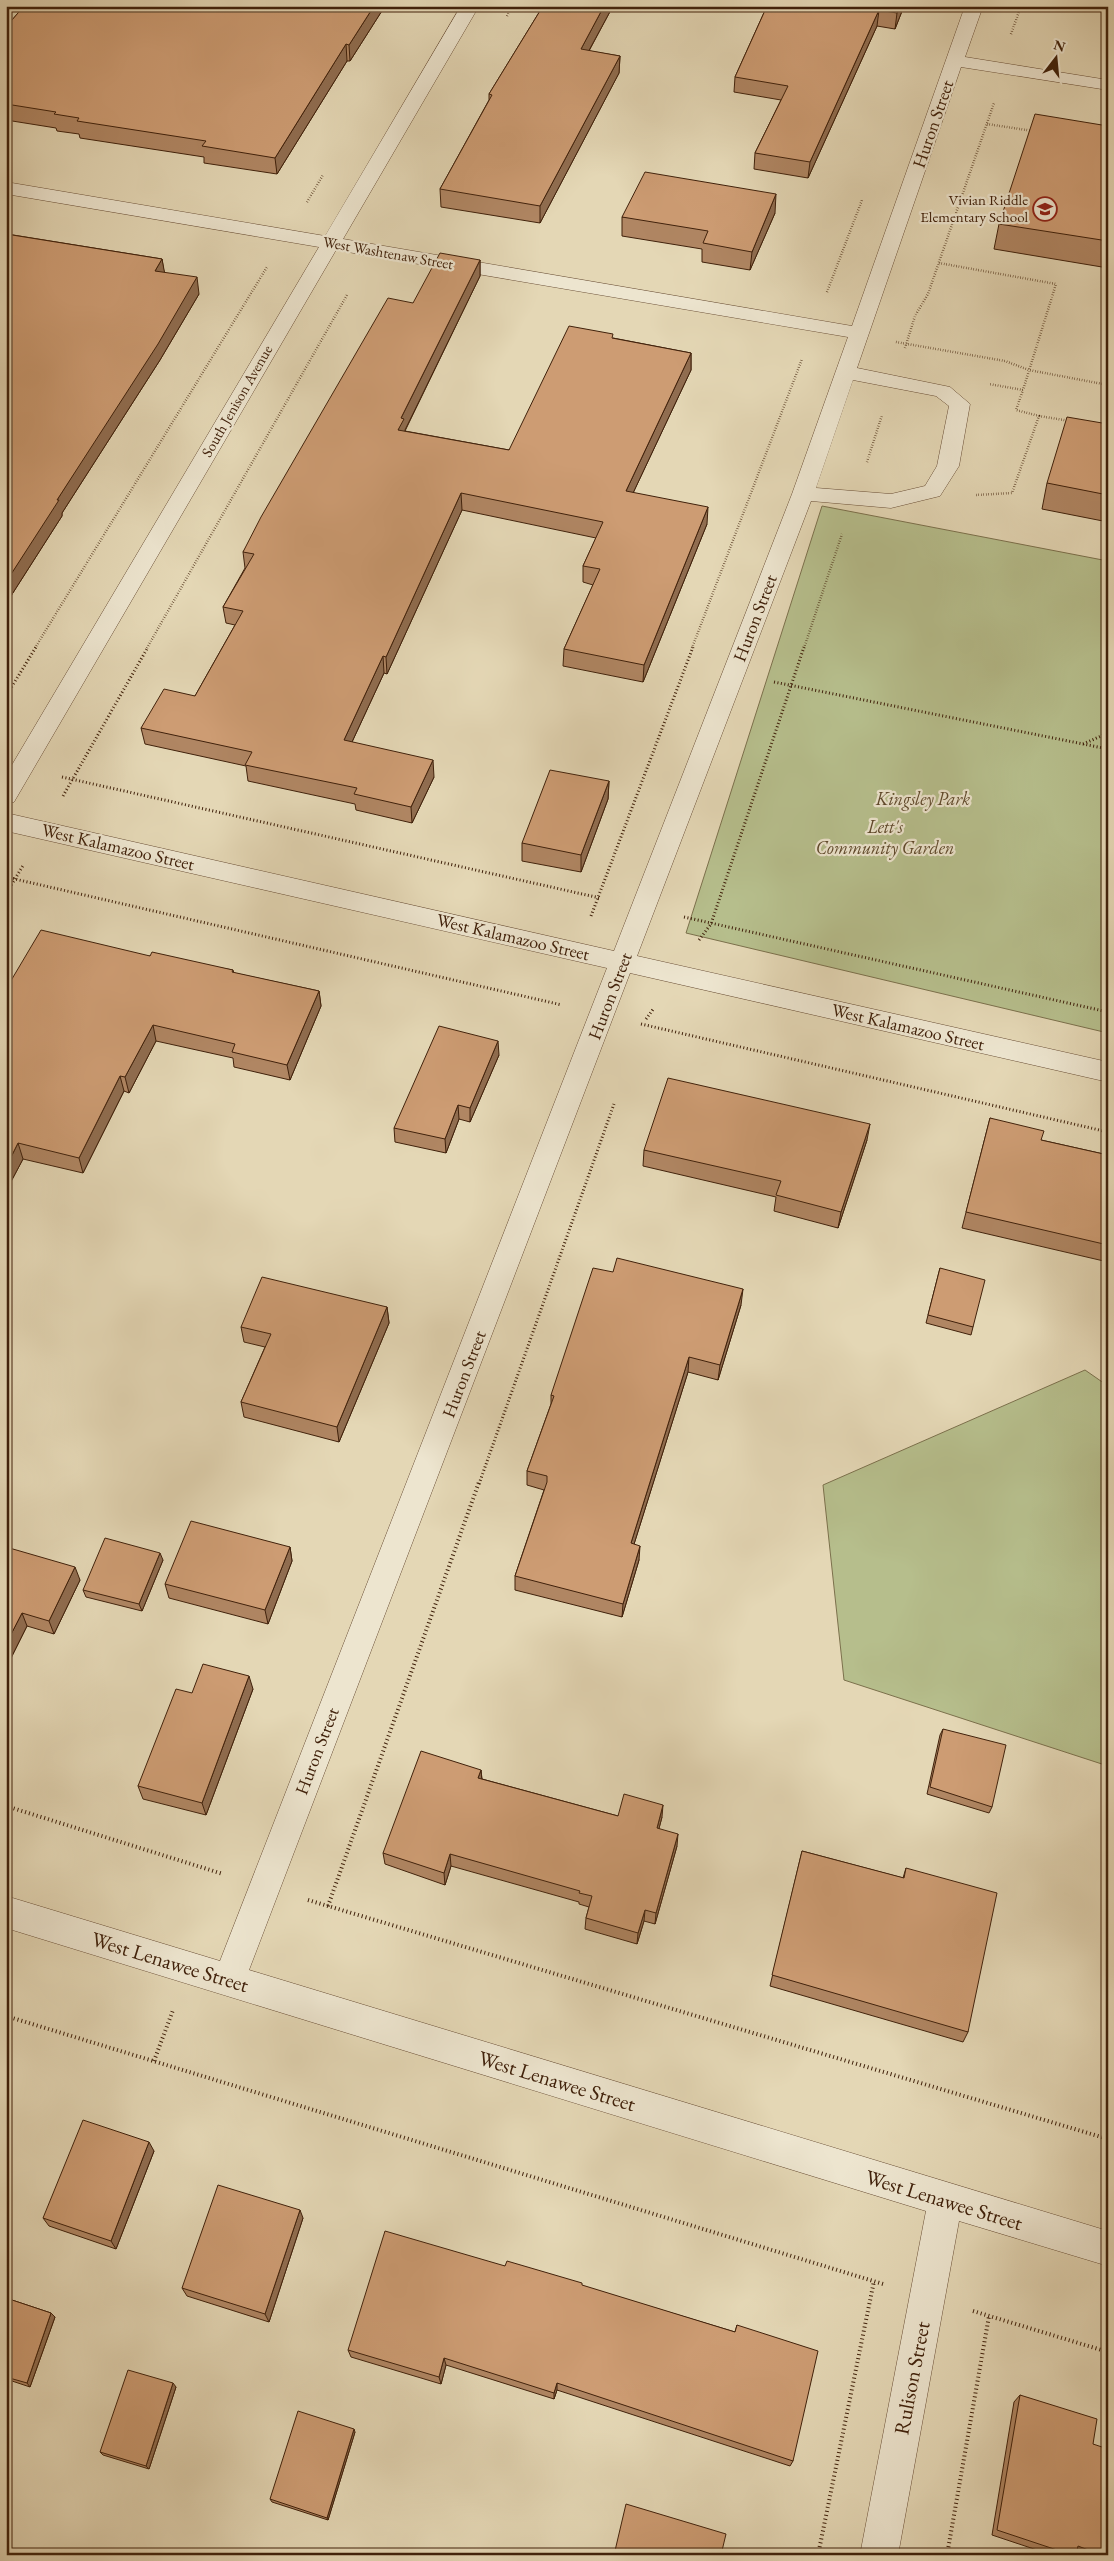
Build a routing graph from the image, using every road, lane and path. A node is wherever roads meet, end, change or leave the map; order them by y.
1 (470, 6) edge
2 (512, 6) edge
3 (974, 6) edge
4 (503, 23) dead end
5 (955, 61) junction
6 (1108, 85) edge
7 (987, 124) dead end
8 (1042, 132) edge
9 (326, 170) dead end
10 (6, 188) edge
11 (862, 200) dead end
12 (287, 236) junction
13 (329, 243) junction
14 (372, 251) junction
15 (939, 263) dead end
16 (814, 326) junction
17 (859, 333) junction
18 (1029, 370) junction
19 (847, 372) junction
20 (1108, 385) edge
21 (1023, 390) dead end
22 (1039, 416) junction
23 (1073, 422) edge
24 (803, 494) junction
25 (975, 495) dead end
26 (771, 681) dead end
27 (6, 696) edge
28 (1108, 733) edge
29 (1083, 744) junction
30 (1108, 749) edge
31 (25, 763) junction
32 (72, 780) junction
33 (6, 796) edge
34 (6, 822) edge
35 (44, 830) junction
36 (6, 877) edge
37 (16, 878) junction
38 (6, 894) edge
39 (598, 898) junction
40 (644, 908) junction
41 (578, 952) junction
42 (623, 963) junction
43 (560, 1005) junction
44 (1108, 1012) edge
45 (556, 1014) dead end
46 (603, 1014) junction
47 (1108, 1072) edge
48 (1108, 1132) edge
49 (6, 1806) edge
50 (223, 1883) dead end
51 (265, 1887) junction
52 (6, 1912) edge
53 (190, 1968) junction
54 (229, 1980) junction
55 (6, 2016) edge
56 (154, 2061) junction
57 (1108, 2138) edge
58 (946, 2201) junction
59 (1108, 2250) edge
60 (874, 2281) junction
61 (927, 2297) junction
62 (989, 2316) junction
63 (1108, 2352) edge
64 (818, 2555) edge
65 (879, 2555) edge
66 (947, 2555) edge

1 - 13 street, South Jenison Avenue
2 - 4 path
3 - 5 street, Huron Street
5 - 6 street
5 - 17 street, Huron Street
7 - 8 path
9 - 12 path
10 - 12 street, West Washtenaw Street
11 - 16 path
12 - 13 street, West Washtenaw Street
12 - 27 path
13 - 14 street, West Washtenaw Street
13 - 31 street, South Jenison Avenue
14 - 16 street, West Washtenaw Street
14 - 32 path
15 - 18 path
16 - 17 street, West Washtenaw Street
16 - 39 path
17 - 18 path
17 - 19 street, Huron Street
18 - 20 path
19 - 24 street, Huron Street
19 - 24 street
21 - 22 path
22 - 23 path
22 - 25 path
24 - 40 street, Huron Street
26 - 29 path
28 - 29 path
29 - 30 path
31 - 32 path
31 - 33 street, South Jenison Avenue
32 - 35 path
32 - 39 path
34 - 35 street, West Kalamazoo Street
35 - 37 path
35 - 41 street, West Kalamazoo Street
36 - 37 path
37 - 38 path
37 - 43 path
39 - 40 path
39 - 41 path
40 - 42 street, Huron Street
40 - 44 path
41 - 42 street, West Kalamazoo Street
41 - 43 path
42 - 46 street, Huron Street
42 - 47 street, West Kalamazoo Street
43 - 45 path
43 - 46 path
46 - 48 path
46 - 51 street, Huron Street
49 - 50 path
51 - 54 street, Huron Street
51 - 57 path
52 - 53 street, West Lenawee Street
53 - 54 street, West Lenawee Street
53 - 56 path
54 - 58 street, West Lenawee Street
55 - 56 path
56 - 60 path
58 - 59 street, West Lenawee Street
58 - 61 street, Rulison Street
60 - 61 path
60 - 64 path
61 - 62 path
61 - 65 street, Rulison Street
62 - 63 path
62 - 66 path

